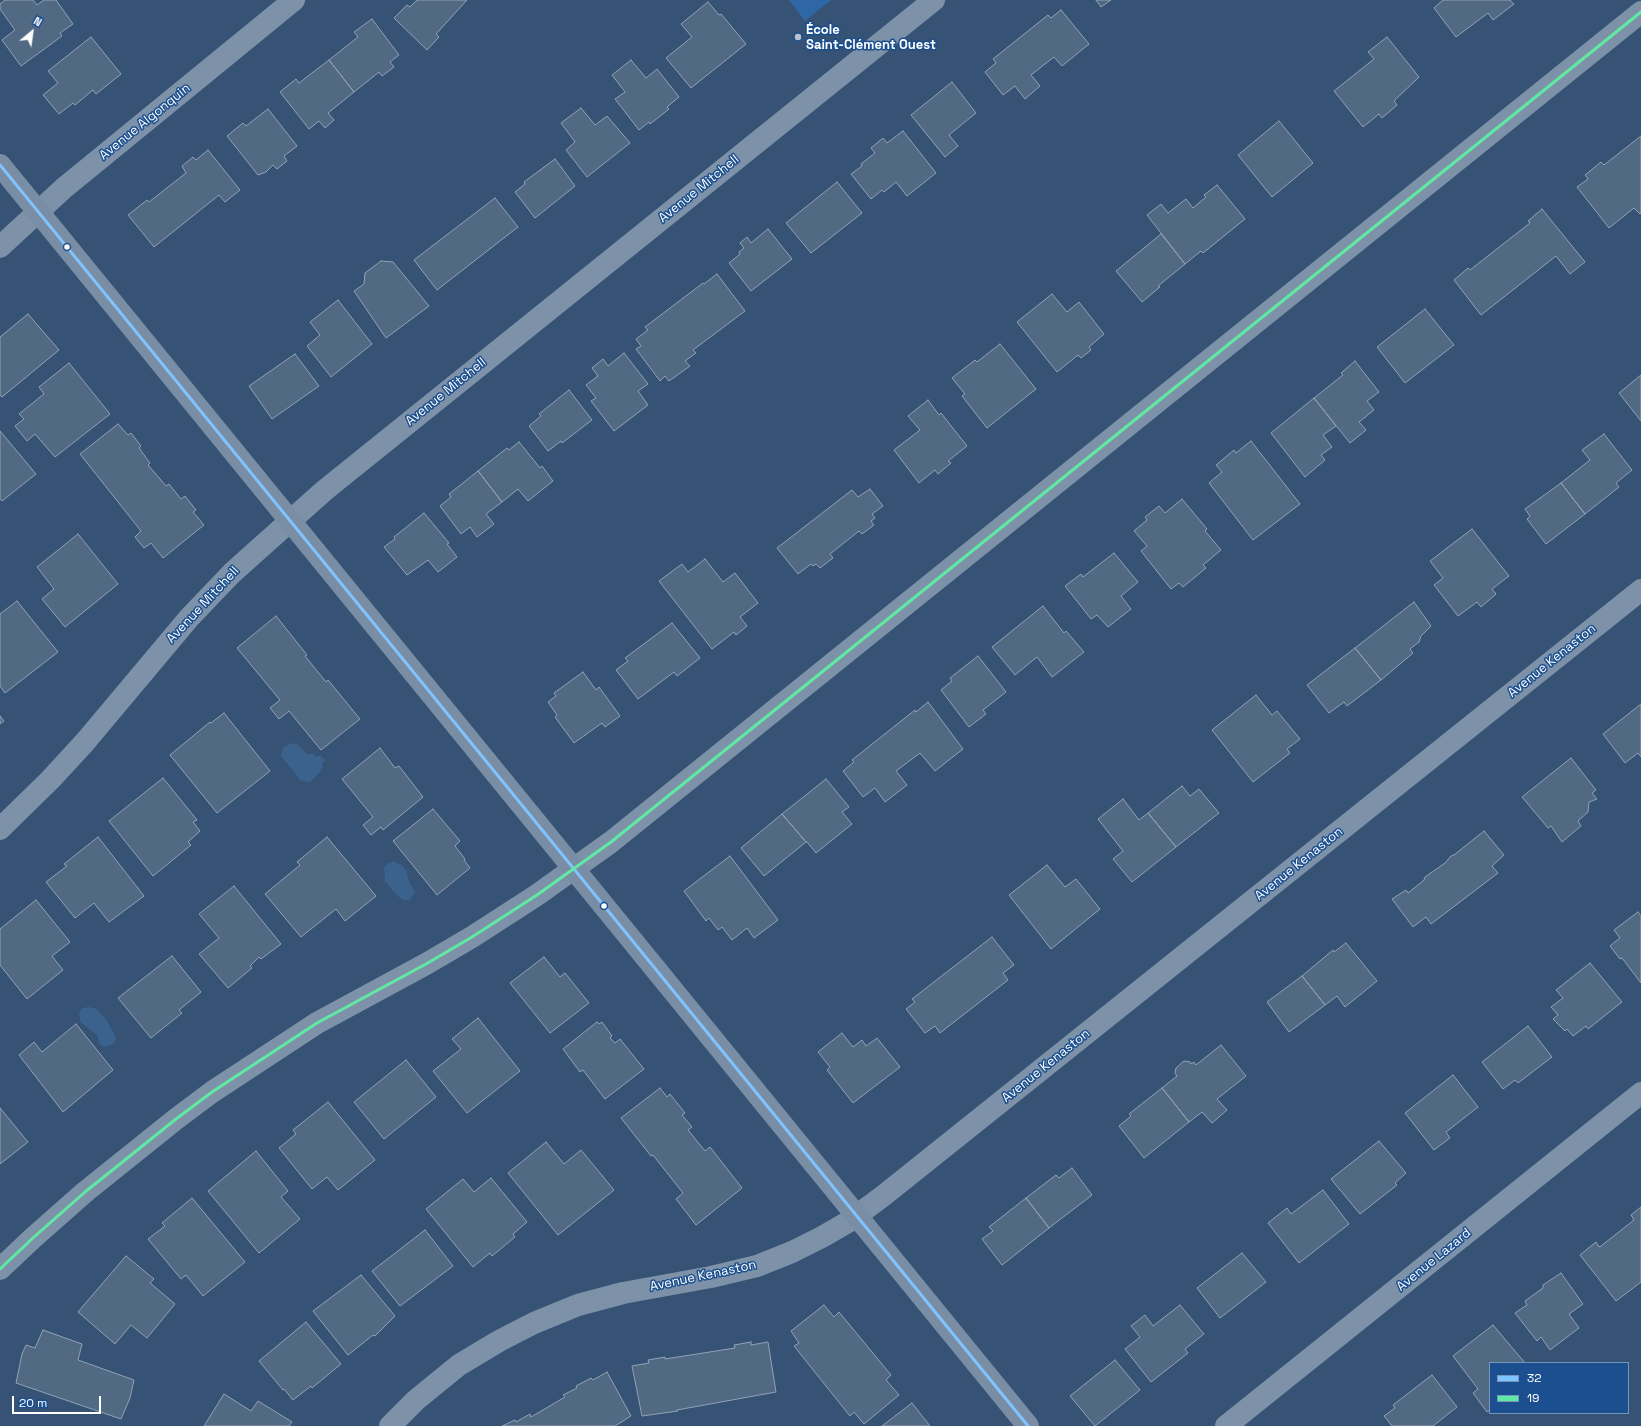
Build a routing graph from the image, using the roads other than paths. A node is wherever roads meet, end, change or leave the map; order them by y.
1 (294, 0) edge
2 (934, 0) edge
3 (1641, 12) edge
4 (0, 164) edge
5 (38, 211) junction
6 (0, 247) edge
7 (291, 520) junction
8 (1641, 590) edge
9 (0, 829) edge
10 (575, 868) junction
11 (1641, 1093) edge
12 (857, 1214) junction
13 (0, 1269) edge
14 (390, 1426) edge
15 (1028, 1426) edge
16 (1226, 1426) edge

1 - 5 street, Avenue Algonquin
2 - 7 street, Avenue Mitchell
3 - 10 street
4 - 5 main road
5 - 6 street, Avenue Algonquin
5 - 7 main road
7 - 9 street, Avenue Mitchell
7 - 10 main road
8 - 12 street, Avenue Kenaston
10 - 12 main road
10 - 13 street
11 - 16 street, Avenue Lazard
12 - 14 street, Avenue Kenaston
12 - 15 main road

